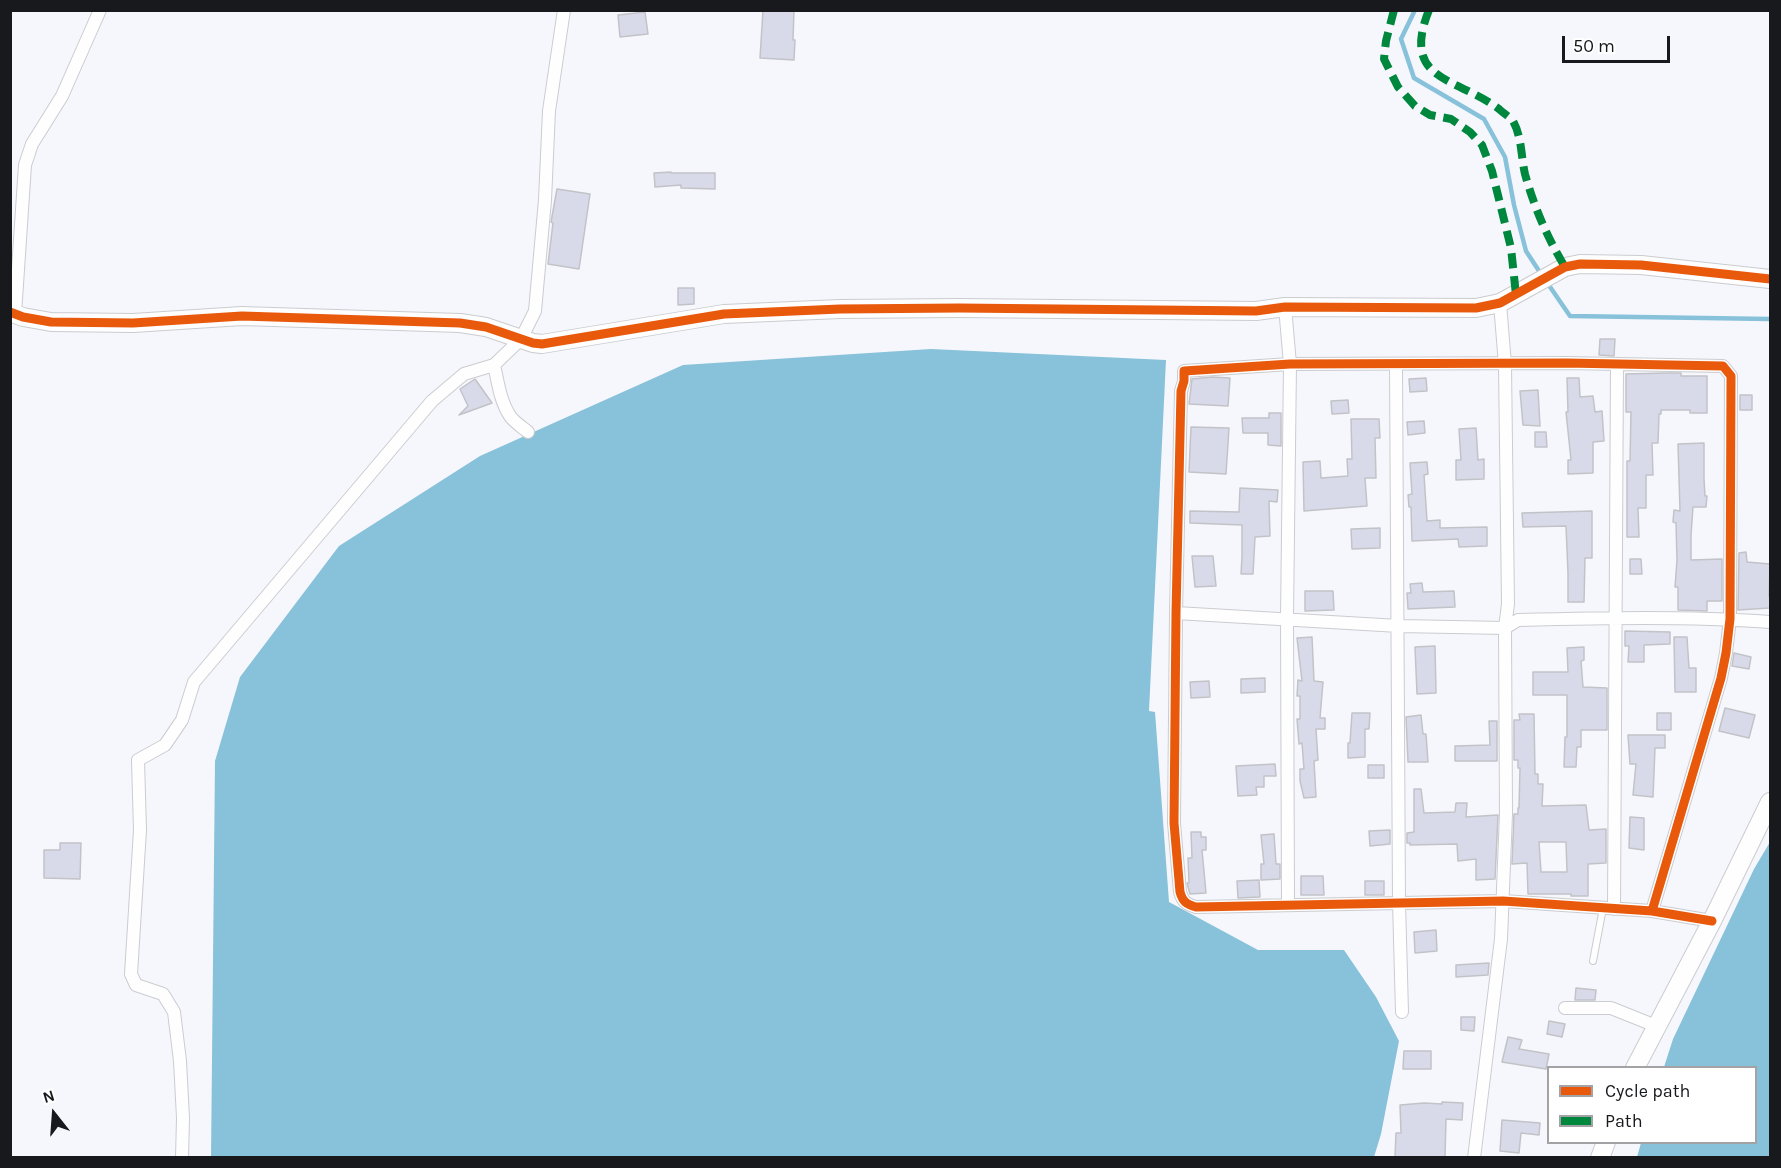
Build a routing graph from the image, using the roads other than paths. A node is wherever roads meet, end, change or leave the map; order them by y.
1 (100, 10) edge
2 (564, 10) edge
3 (1770, 279) edge
4 (1500, 303) junction
5 (1285, 307) junction
6 (13, 313) edge
7 (521, 339) junction
8 (1290, 364) junction
9 (494, 365) junction
10 (1396, 365) junction
11 (1505, 365) junction
12 (1617, 365) junction
13 (528, 432) dead end
14 (1176, 613) junction
15 (1287, 618) junction
16 (1616, 618) junction
17 (1730, 620) junction
18 (1770, 622) edge
19 (1399, 626) junction
20 (1505, 627) junction
21 (1770, 802) edge
22 (1503, 901) junction
23 (1399, 902) junction
24 (1288, 904) junction
25 (1609, 908) junction
26 (1652, 911) junction
27 (1712, 921) junction
28 (1593, 961) dead end
29 (1565, 1008) dead end
30 (1402, 1012) dead end
31 (1656, 1026) junction
32 (1636, 1066) edge
33 (1606, 1144) edge
34 (182, 1158) edge
35 (1474, 1158) edge
36 (1600, 1158) edge

1 - 6 street
2 - 7 street
3 - 4 street
4 - 5 street
4 - 11 street
5 - 7 street
5 - 8 street
6 - 7 street
7 - 9 street
8 - 10 street
8 - 14 street
8 - 15 street
9 - 13 street
9 - 34 street
10 - 11 street
10 - 19 street
11 - 12 street
11 - 20 street
12 - 16 street
12 - 17 street
14 - 15 street
14 - 24 street
15 - 19 street
15 - 24 street
16 - 17 street
16 - 20 street
16 - 25 street
17 - 18 street
17 - 26 street
19 - 20 street
19 - 23 street
20 - 22 street
21 - 27 street
22 - 23 street
22 - 25 street
22 - 35 street
23 - 24 street
23 - 30 street
25 - 26 street
25 - 28 lane
26 - 27 street
27 - 31 street
29 - 31 street
31 - 32 street
33 - 36 street

